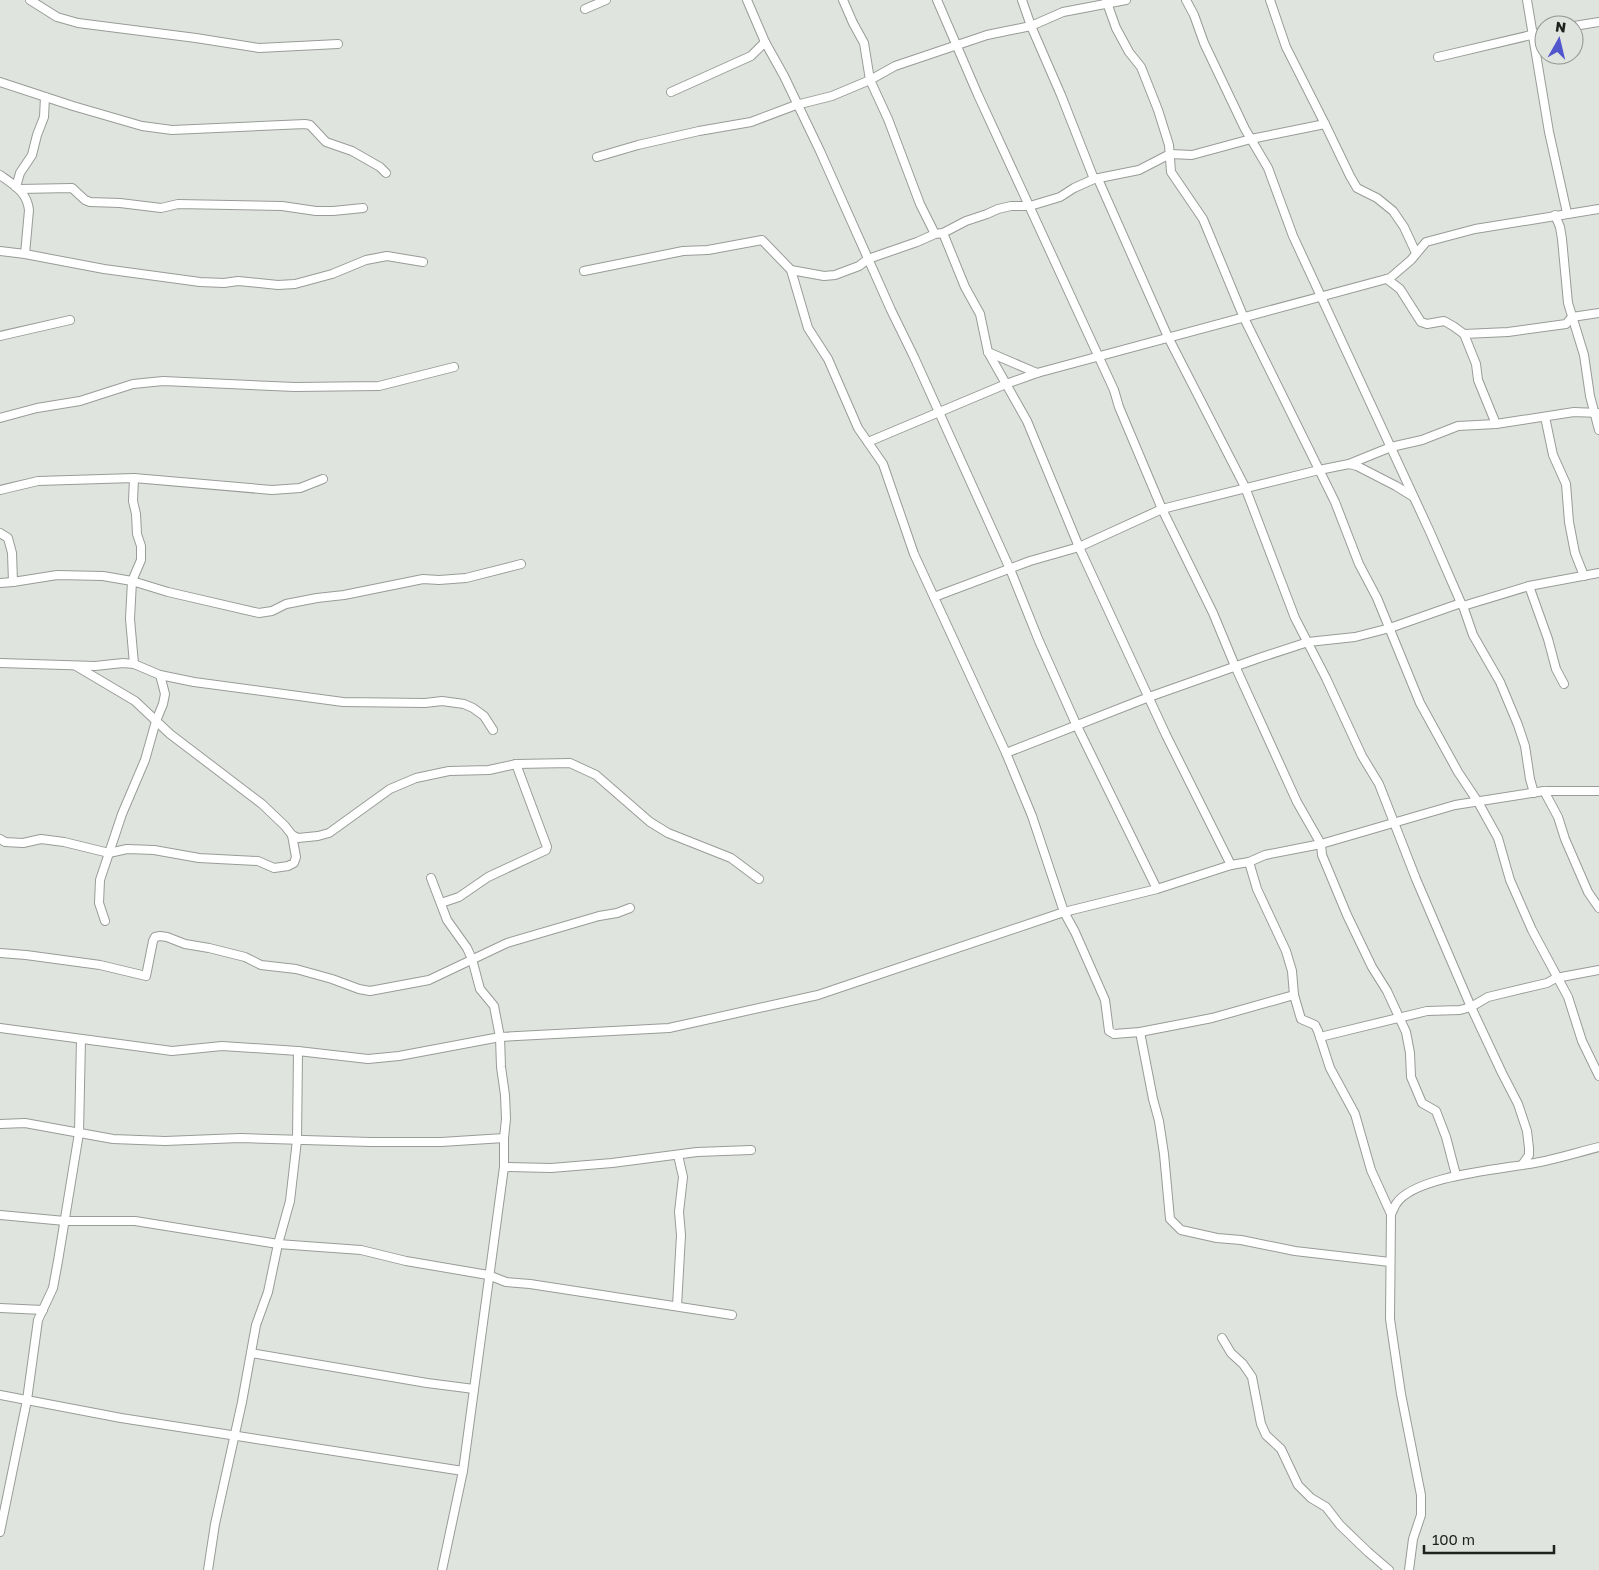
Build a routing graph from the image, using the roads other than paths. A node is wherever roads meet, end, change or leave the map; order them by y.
1 (30, 0) edge
2 (606, 0) edge
3 (747, 0) edge
4 (843, 0) edge
5 (937, 0) edge
6 (1022, 0) edge
7 (1126, 0) edge
8 (1186, 0) edge
9 (1270, 0) edge
10 (1527, 0) edge
11 (1107, 2) edge
12 (585, 9) dead end
13 (1599, 22) edge
14 (1584, 24) edge
15 (1031, 26) junction
16 (1533, 34) junction
17 (765, 42) junction
18 (338, 44) dead end
19 (958, 46) junction
20 (1438, 57) dead end
21 (870, 80) junction
22 (0, 82) edge
23 (672, 92) dead end
24 (45, 98) junction
25 (796, 105) junction
26 (1325, 124) junction
27 (1251, 139) junction
28 (1170, 154) junction
29 (597, 157) dead end
30 (386, 173) dead end
31 (0, 175) edge
32 (1096, 179) junction
33 (17, 188) junction
34 (1030, 206) junction
35 (363, 208) dead end
36 (1599, 209) edge
37 (1567, 213) junction
38 (1555, 215) junction
39 (939, 233) junction
40 (0, 251) edge
41 (1416, 253) junction
42 (25, 254) junction
43 (868, 259) junction
44 (423, 262) dead end
45 (791, 270) junction
46 (584, 272) dead end
47 (1387, 279) junction
48 (1320, 297) junction
49 (1599, 312) edge
50 (1572, 317) junction
51 (1244, 318) junction
52 (70, 320) dead end
53 (1464, 334) junction
54 (0, 336) edge
55 (1168, 337) junction
56 (988, 352) junction
57 (1099, 356) junction
58 (454, 366) dead end
59 (1037, 373) junction
60 (1006, 384) junction
61 (938, 413) junction
62 (1597, 413) edge
63 (1545, 417) junction
64 (0, 418) edge
65 (1496, 424) junction
66 (1599, 430) edge
67 (868, 442) junction
68 (1391, 447) junction
69 (1349, 464) junction
70 (1319, 470) junction
71 (134, 478) junction
72 (323, 479) dead end
73 (1245, 487) junction
74 (0, 490) edge
75 (1413, 496) junction
76 (1162, 509) junction
77 (0, 533) edge
78 (1079, 547) junction
79 (521, 564) dead end
80 (1010, 569) junction
81 (1599, 573) edge
82 (1584, 576) junction
83 (132, 581) junction
84 (13, 582) junction
85 (0, 583) edge
86 (1529, 586) junction
87 (934, 597) junction
88 (1462, 604) junction
89 (1390, 628) junction
90 (1308, 642) junction
91 (0, 663) edge
92 (134, 664) junction
93 (76, 666) junction
94 (1235, 666) junction
95 (160, 675) junction
96 (1564, 684) dead end
97 (1149, 697) junction
98 (156, 721) junction
99 (1076, 724) junction
100 (494, 730) dead end
101 (1006, 753) junction
102 (516, 764) junction
103 (1599, 791) edge
104 (1544, 792) junction
105 (1534, 793) junction
106 (1478, 802) junction
107 (1394, 822) junction
108 (292, 835) junction
109 (0, 839) edge
110 (1321, 844) junction
111 (109, 853) junction
112 (1249, 862) junction
113 (1231, 865) junction
114 (431, 878) dead end
115 (759, 879) dead end
116 (1157, 889) junction
117 (441, 903) junction
118 (630, 908) dead end
119 (1599, 908) edge
120 (1064, 912) junction
121 (105, 921) dead end
122 (0, 953) edge
123 (472, 959) junction
124 (1599, 970) edge
125 (1556, 978) junction
126 (1294, 995) junction
127 (1471, 1007) junction
128 (1399, 1018) junction
129 (0, 1028) edge
130 (1140, 1032) junction
131 (500, 1037) junction
132 (1320, 1037) junction
133 (80, 1039) junction
134 (298, 1051) junction
135 (1599, 1076) edge
136 (0, 1124) edge
137 (80, 1133) junction
138 (504, 1138) junction
139 (297, 1140) junction
140 (1599, 1146) edge
141 (751, 1150) dead end
142 (678, 1155) junction
143 (1522, 1165) junction
144 (504, 1167) junction
145 (1456, 1175) junction
146 (1391, 1214) junction
147 (0, 1215) edge
148 (65, 1221) junction
149 (278, 1244) junction
150 (1390, 1262) junction
151 (488, 1275) junction
152 (677, 1306) junction
153 (0, 1308) edge
154 (43, 1310) junction
155 (732, 1315) dead end
156 (1222, 1338) dead end
157 (251, 1353) junction
158 (474, 1389) junction
159 (0, 1395) edge
160 (27, 1400) junction
161 (235, 1437) junction
162 (463, 1471) junction
163 (0, 1488) edge
164 (9, 1489) junction
165 (0, 1532) edge
166 (208, 1570) edge
167 (442, 1570) edge
168 (1389, 1570) edge
169 (1409, 1570) edge

1 - 18 street
2 - 12 street
3 - 17 street
4 - 21 street
5 - 19 street
6 - 15 street
7 - 11 street
8 - 27 street
9 - 26 street
10 - 16 street
11 - 15 street
11 - 28 street
13 - 14 street
15 - 19 street
15 - 32 street
16 - 20 street
16 - 37 street
17 - 23 street
17 - 25 street
19 - 21 street
19 - 34 street
21 - 25 street
21 - 39 street
22 - 24 street
24 - 30 street
24 - 33 street
25 - 29 street
25 - 43 street
26 - 27 street
26 - 41 street
27 - 28 street
27 - 48 street
28 - 32 street
28 - 51 street
31 - 33 street
32 - 34 street
32 - 55 street
33 - 35 street
33 - 42 street
34 - 39 street
34 - 57 street
36 - 37 street
37 - 38 street
38 - 41 street
38 - 50 street
39 - 43 street
39 - 56 street
40 - 42 street
41 - 47 street
42 - 44 street
43 - 45 street
43 - 61 street
45 - 46 street
45 - 67 street
47 - 48 street
47 - 53 street
48 - 51 street
48 - 68 street
49 - 50 street
50 - 53 street
50 - 62 street
51 - 55 street
51 - 70 street
52 - 54 street
53 - 65 street
55 - 57 street
55 - 73 street
56 - 59 street
56 - 60 street
57 - 59 street
57 - 76 street
58 - 64 street
59 - 60 street
60 - 61 street
60 - 78 street
61 - 67 street
61 - 80 street
62 - 63 street
62 - 66 street
63 - 65 street
63 - 82 street
65 - 68 street
67 - 87 street
68 - 69 street
68 - 75 street
69 - 70 street
69 - 75 street
70 - 73 street
70 - 89 street
71 - 72 street
71 - 74 street
71 - 83 street
73 - 76 street
73 - 90 street
75 - 88 street
76 - 78 street
76 - 94 street
77 - 84 street
78 - 80 street
78 - 97 street
79 - 83 street
80 - 87 street
80 - 99 street
81 - 82 street
82 - 86 street
83 - 84 street
83 - 92 street
84 - 85 street
86 - 88 street
86 - 96 street
87 - 101 street
88 - 89 street
88 - 105 street
89 - 90 street
89 - 106 street
90 - 94 street
90 - 107 street
91 - 93 street
92 - 93 street
92 - 95 street
93 - 98 street
94 - 97 street
94 - 110 street
95 - 98 street
95 - 100 street
97 - 99 street
97 - 113 street
98 - 108 street
98 - 111 street
99 - 101 street
99 - 116 street
101 - 120 street
102 - 108 street
102 - 115 street
102 - 117 street
103 - 104 street
104 - 105 street
104 - 119 street
105 - 106 street
106 - 107 street
106 - 125 street
107 - 110 street
107 - 127 street
108 - 111 street
109 - 111 street
110 - 112 street
110 - 128 street
111 - 121 street
112 - 113 street
112 - 126 street
113 - 116 street
114 - 117 street
116 - 120 street
117 - 123 street
118 - 123 street
120 - 130 street
120 - 131 street
122 - 123 street
123 - 131 street
124 - 125 street
125 - 127 street
125 - 135 street
126 - 130 street
126 - 132 street
127 - 128 street
127 - 143 street
128 - 132 street
128 - 145 street
129 - 133 street
130 - 150 street
131 - 134 street
131 - 138 street
132 - 146 street
133 - 134 street
133 - 137 street
134 - 139 street
136 - 137 street
137 - 139 street
137 - 148 street
138 - 139 street
138 - 144 street
139 - 149 street
140 - 143 street
141 - 142 street
142 - 144 street
142 - 152 street
143 - 145 street
144 - 151 street
145 - 146 street
146 - 150 street
147 - 148 street
148 - 149 street
148 - 154 street
149 - 151 street
149 - 157 street
150 - 169 street
151 - 152 street
151 - 158 street
152 - 155 street
153 - 154 street
154 - 160 street
156 - 168 street
157 - 158 street
157 - 161 street
158 - 162 street
159 - 160 street
160 - 161 street
160 - 164 street
161 - 162 street
161 - 166 street
162 - 167 street
163 - 164 street
164 - 165 street

